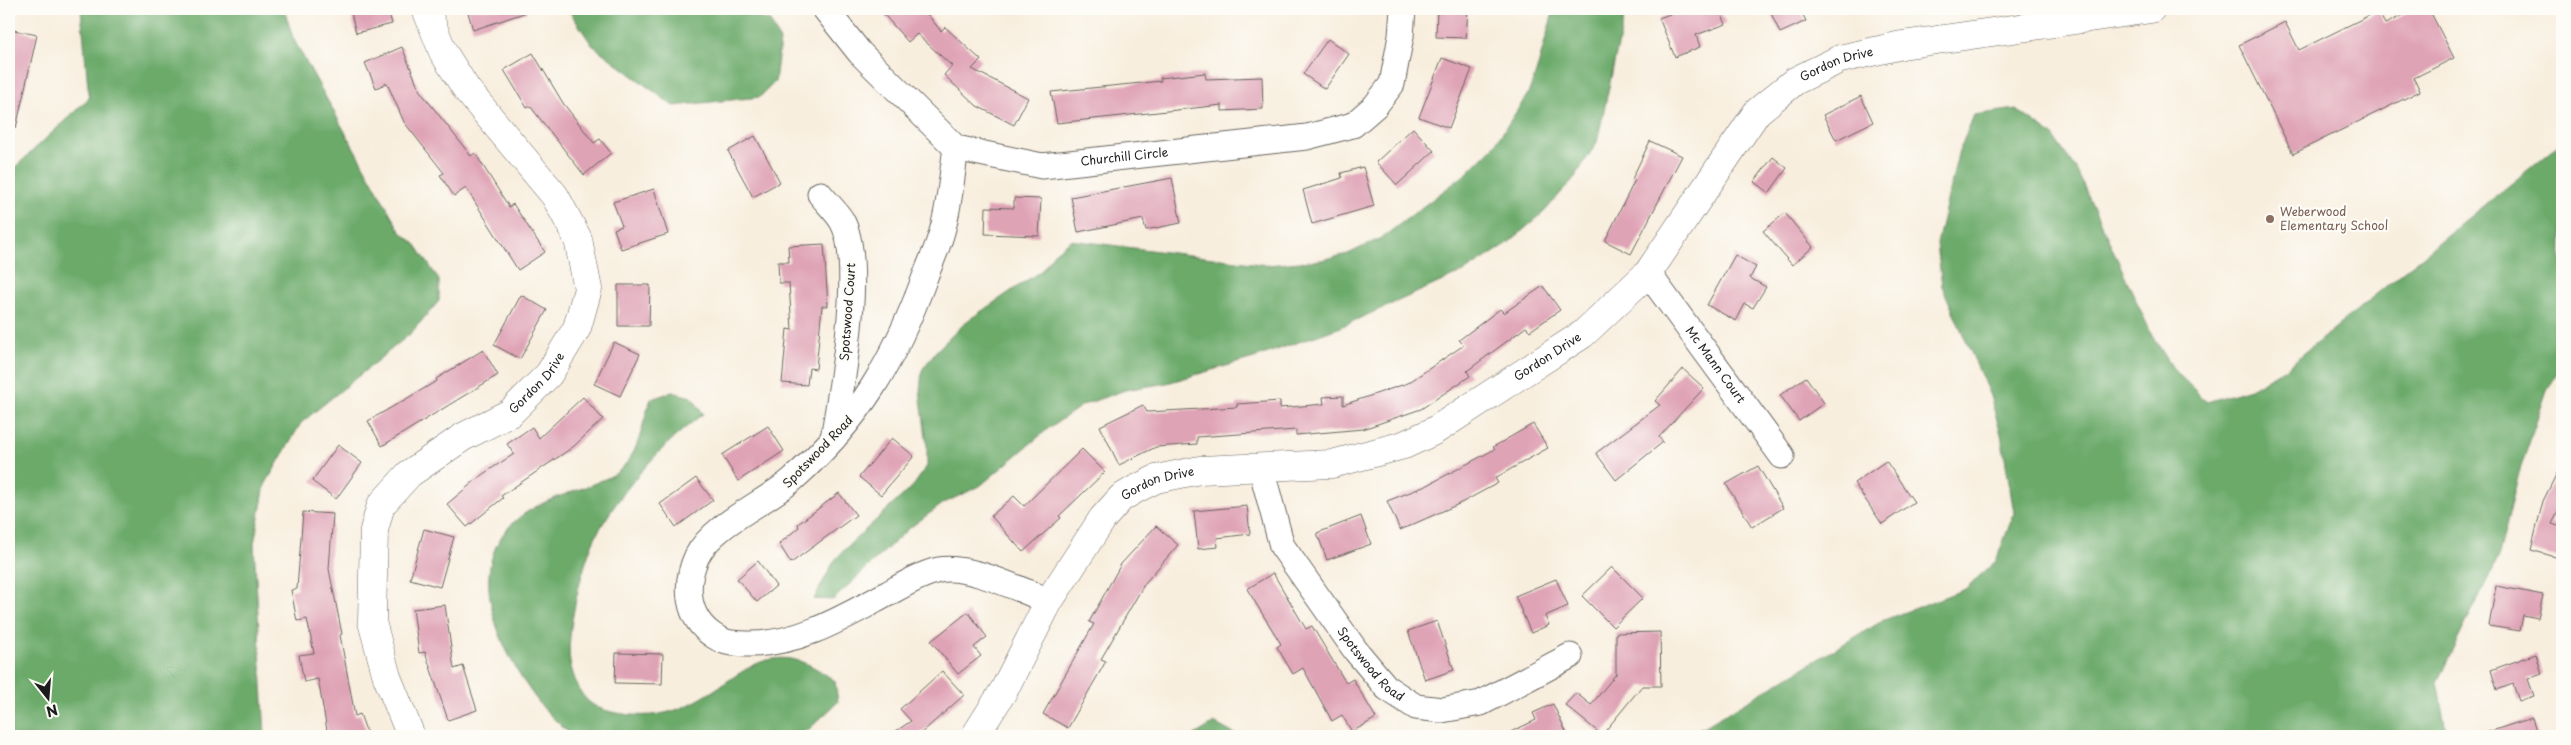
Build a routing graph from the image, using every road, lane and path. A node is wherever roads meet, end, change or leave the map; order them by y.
1 (426, 9) edge
2 (825, 9) edge
3 (1403, 9) edge
4 (2151, 9) edge
5 (956, 148) junction
6 (820, 194) dead end
7 (1648, 273) junction
8 (833, 439) junction
9 (1782, 456) dead end
10 (1261, 468) junction
11 (1048, 601) junction
12 (1570, 656) dead end
13 (411, 736) edge
14 (975, 736) edge

1 - 13 street, Gordon Drive
2 - 5 street
3 - 5 street, Churchill Circle
4 - 7 street, Gordon Drive
5 - 8 street, Spotswood Road
6 - 8 street, Spotswood Court
7 - 9 street, Mc Mann Court
7 - 10 street, Gordon Drive
8 - 11 street, Spotswood Road
10 - 11 street, Gordon Drive
10 - 12 street, Spotswood Road
11 - 14 street, Gordon Drive

